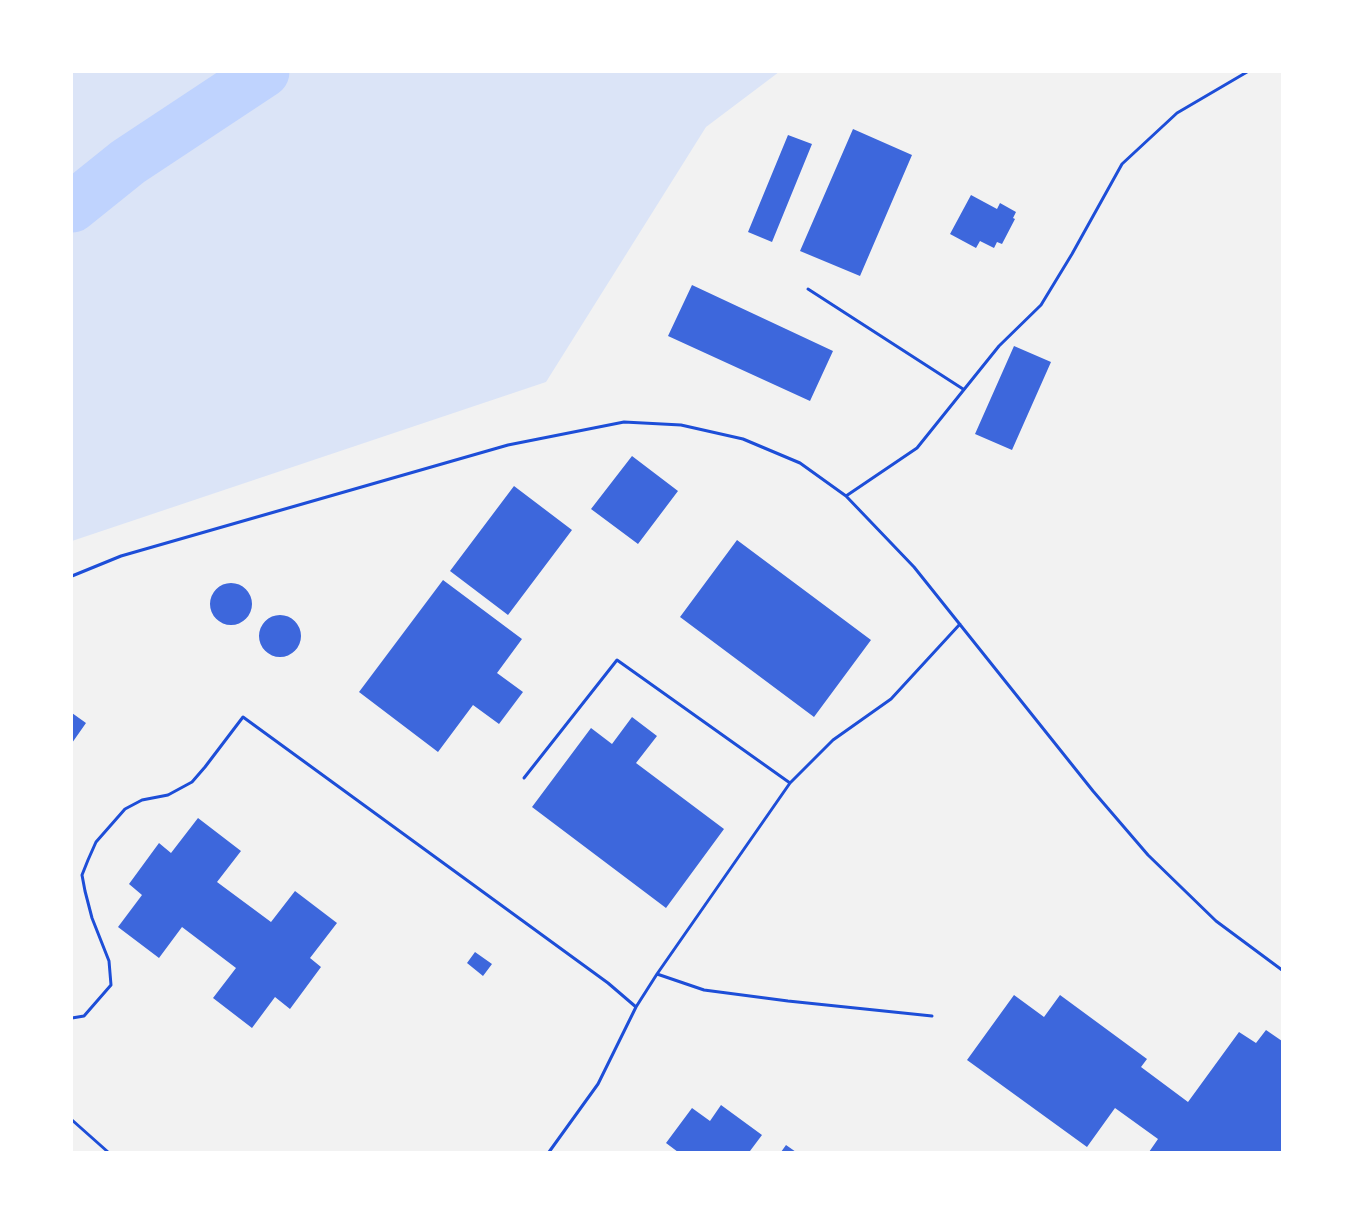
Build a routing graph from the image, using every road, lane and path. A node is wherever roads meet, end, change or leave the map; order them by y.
1 (1247, 72) edge
2 (808, 289) dead end
3 (963, 389) junction
4 (846, 496) junction
5 (72, 576) edge
6 (960, 624) junction
7 (524, 778) dead end
8 (790, 783) junction
9 (1282, 970) edge
10 (657, 974) junction
11 (636, 1007) junction
12 (932, 1016) dead end
13 (72, 1018) edge
14 (72, 1120) edge
15 (108, 1152) edge
16 (549, 1152) edge

1 - 3 lane
2 - 3 lane
3 - 4 lane
4 - 5 lane
4 - 6 lane
6 - 8 lane
6 - 9 lane
7 - 8 lane
8 - 10 lane
10 - 11 lane
10 - 12 lane
11 - 13 lane
11 - 16 lane
14 - 15 lane

